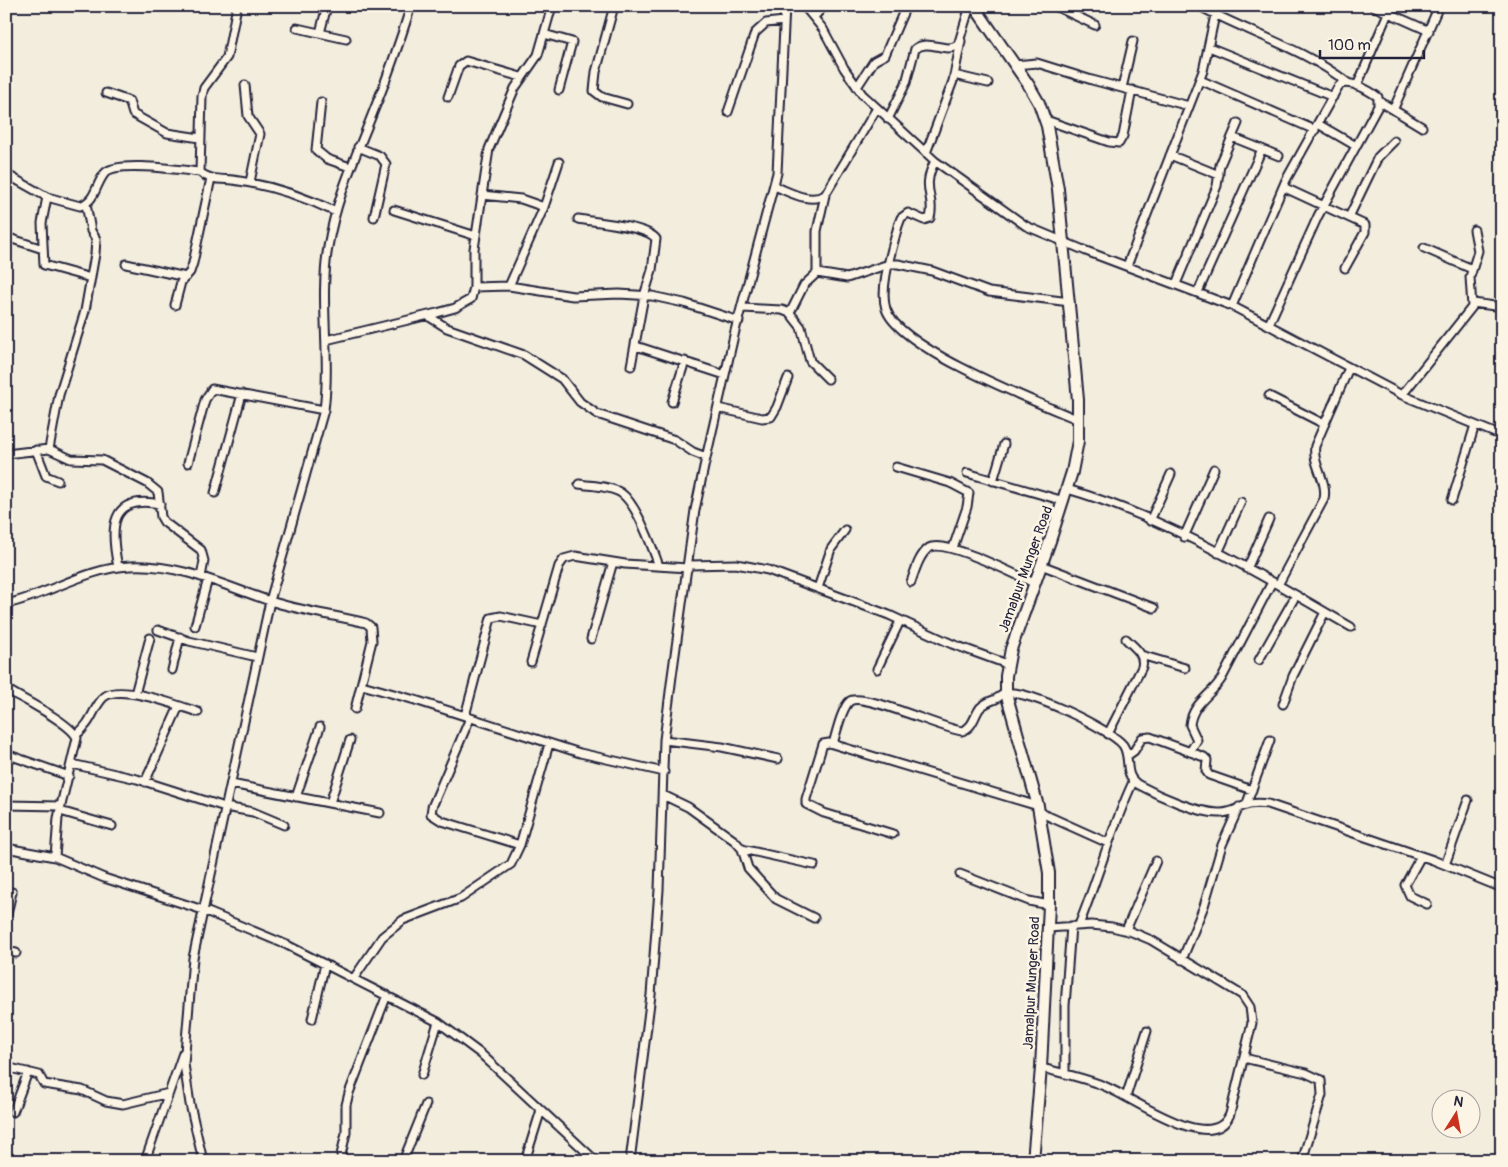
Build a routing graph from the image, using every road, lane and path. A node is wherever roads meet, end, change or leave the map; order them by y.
1 (237, 6) edge
2 (327, 6) edge
3 (411, 6) edge
4 (552, 6) edge
5 (614, 6) edge
6 (650, 6) edge
7 (656, 6) edge
8 (804, 6) edge
9 (824, 6) edge
10 (906, 6) edge
11 (970, 6) edge
12 (974, 6) edge
13 (1055, 6) edge
14 (1199, 6) edge
15 (1373, 6) edge
16 (1439, 6) edge
17 (782, 8) edge
18 (1389, 10) edge
19 (1215, 15) junction
20 (814, 17) junction
21 (784, 21) junction
22 (1095, 25) dead end
23 (298, 28) dead end
24 (1429, 31) junction
25 (320, 33) junction
26 (544, 34) junction
27 (346, 39) dead end
28 (961, 39) junction
29 (1134, 41) dead end
30 (1209, 47) junction
31 (1015, 64) junction
32 (954, 75) junction
33 (521, 77) junction
34 (1200, 80) junction
35 (988, 83) dead end
36 (1348, 83) junction
37 (245, 85) dead end
38 (1357, 86) junction
39 (857, 87) junction
40 (1122, 88) junction
41 (559, 90) dead end
42 (1132, 90) junction
43 (106, 93) dead end
44 (448, 96) dead end
45 (1333, 96) junction
46 (1379, 101) junction
47 (321, 102) dead end
48 (627, 104) dead end
49 (1189, 106) junction
50 (877, 108) junction
51 (1394, 108) junction
52 (728, 112) dead end
53 (888, 118) junction
54 (1046, 120) junction
55 (1238, 123) dead end
56 (1317, 127) junction
57 (1422, 127) dead end
58 (1232, 137) junction
59 (200, 138) junction
60 (1394, 141) dead end
61 (1356, 146) junction
62 (358, 147) junction
63 (1262, 150) junction
64 (926, 153) junction
65 (1170, 155) junction
66 (1279, 156) dead end
67 (935, 161) junction
68 (559, 162) dead end
69 (350, 167) junction
70 (200, 172) junction
71 (6, 174) edge
72 (1219, 175) junction
73 (211, 178) junction
74 (250, 182) junction
75 (774, 186) junction
76 (1283, 187) junction
77 (482, 195) junction
78 (825, 195) junction
79 (47, 197) junction
80 (86, 204) junction
81 (1324, 206) junction
82 (544, 207) junction
83 (394, 210) dead end
84 (336, 212) junction
85 (374, 216) dead end
86 (1349, 217) junction
87 (578, 220) dead end
88 (1474, 230) dead end
89 (6, 236) edge
90 (476, 236) junction
91 (1064, 242) junction
92 (1424, 248) dead end
93 (43, 249) junction
94 (126, 264) dead end
95 (889, 264) junction
96 (1127, 266) junction
97 (1345, 268) dead end
98 (1472, 269) junction
99 (817, 273) junction
100 (186, 277) junction
101 (91, 278) junction
102 (1176, 284) junction
103 (508, 286) junction
104 (474, 287) junction
105 (1198, 292) junction
106 (644, 296) junction
107 (1070, 302) junction
108 (1472, 303) junction
109 (175, 305) dead end
110 (1232, 306) junction
111 (1502, 307) edge
112 (743, 308) junction
113 (790, 313) junction
114 (428, 316) junction
115 (739, 320) junction
116 (1269, 324) junction
117 (326, 340) junction
118 (636, 346) junction
119 (685, 361) junction
120 (631, 366) dead end
121 (1349, 368) junction
122 (725, 375) junction
123 (788, 378) dead end
124 (828, 379) dead end
125 (242, 394) junction
126 (1269, 396) dead end
127 (1402, 396) junction
128 (672, 402) dead end
129 (718, 408) junction
130 (324, 410) junction
131 (1079, 420) junction
132 (1324, 424) junction
133 (1474, 425) junction
134 (1502, 436) edge
135 (1004, 444) dead end
136 (49, 449) junction
137 (36, 450) junction
138 (6, 454) edge
139 (706, 457) junction
140 (188, 463) dead end
141 (896, 467) dead end
142 (1214, 469) dead end
143 (967, 473) dead end
144 (1171, 474) dead end
145 (58, 481) dead end
146 (993, 481) junction
147 (579, 484) dead end
148 (1067, 489) junction
149 (215, 493) dead end
150 (1452, 500) dead end
151 (1064, 501) junction
152 (1241, 502) dead end
153 (160, 504) junction
154 (1269, 519) dead end
155 (1150, 521) junction
156 (846, 530) dead end
157 (1184, 537) junction
158 (952, 548) junction
159 (1218, 553) junction
160 (613, 562) junction
161 (1041, 565) junction
162 (659, 566) junction
163 (118, 567) junction
164 (688, 567) junction
165 (1248, 569) junction
166 (205, 578) junction
167 (911, 582) dead end
168 (1034, 583) junction
169 (1275, 583) junction
170 (818, 588) junction
171 (1296, 595) junction
172 (270, 601) junction
173 (6, 604) edge
174 (1154, 608) dead end
175 (1325, 612) junction
176 (900, 621) junction
177 (542, 625) junction
178 (195, 626) dead end
179 (1351, 627) dead end
180 (158, 630) dead end
181 (150, 638) dead end
182 (180, 638) junction
183 (1126, 639) dead end
184 (591, 640) dead end
185 (1141, 655) junction
186 (257, 657) junction
187 (1259, 660) dead end
188 (531, 662) dead end
189 (1007, 664) junction
190 (1185, 668) dead end
191 (877, 669) dead end
192 (172, 670) dead end
193 (362, 686) junction
194 (6, 689) edge
195 (1006, 693) junction
196 (135, 694) junction
197 (1283, 704) dead end
198 (179, 706) junction
199 (355, 709) dead end
200 (198, 712) dead end
201 (468, 717) junction
202 (320, 727) dead end
203 (1108, 734) junction
204 (76, 735) junction
205 (350, 740) dead end
206 (664, 740) junction
207 (1270, 740) dead end
208 (549, 744) junction
209 (833, 744) junction
210 (1190, 752) junction
211 (6, 754) edge
212 (1126, 756) junction
213 (778, 760) dead end
214 (72, 764) junction
215 (664, 772) junction
216 (69, 776) junction
217 (144, 782) junction
218 (1133, 782) junction
219 (231, 784) junction
220 (1252, 790) junction
221 (663, 795) junction
222 (296, 797) junction
223 (1468, 800) dead end
224 (1247, 803) junction
225 (330, 804) junction
226 (6, 805) edge
227 (225, 807) junction
228 (1239, 807) junction
229 (60, 809) junction
230 (1039, 809) junction
231 (380, 813) dead end
232 (284, 825) dead end
233 (112, 826) dead end
234 (893, 834) dead end
235 (1108, 843) junction
236 (520, 845) junction
237 (6, 848) edge
238 (742, 849) junction
239 (1420, 856) junction
240 (55, 857) junction
241 (1156, 861) dead end
242 (814, 865) dead end
243 (1445, 865) junction
244 (960, 874) dead end
245 (1502, 888) edge
246 (12, 892) dead end
247 (1427, 904) dead end
248 (1049, 905) junction
249 (203, 910) junction
250 (814, 918) dead end
251 (6, 919) edge
252 (1075, 926) junction
253 (1048, 928) junction
254 (1126, 930) junction
255 (6, 951) edge
256 (16, 953) dead end
257 (1182, 960) junction
258 (326, 964) junction
259 (354, 978) junction
260 (387, 995) junction
261 (312, 1019) dead end
262 (438, 1022) junction
263 (1147, 1030) dead end
264 (184, 1049) junction
265 (1244, 1058) junction
266 (6, 1067) edge
267 (1041, 1068) junction
268 (28, 1072) junction
269 (1065, 1074) junction
270 (422, 1075) dead end
271 (168, 1093) junction
272 (1126, 1097) junction
273 (426, 1104) dead end
274 (540, 1110) junction
275 (13, 1112) dead end
276 (341, 1154) dead end
277 (145, 1161) edge
278 (203, 1161) edge
279 (403, 1161) edge
280 (525, 1161) edge
281 (596, 1161) edge
282 (630, 1161) edge
283 (1032, 1161) edge
284 (1302, 1161) edge

1 - 59 street
2 - 25 street
3 - 62 street
4 - 26 street
5 - 48 street
6 - 7 street
8 - 20 street
9 - 20 street
10 - 39 street
11 - 28 street
12 - 31 street, Jamalpur Munger Road
13 - 22 street
14 - 19 street
15 - 18 street
16 - 24 street
17 - 21 street
18 - 24 street
18 - 38 street
19 - 30 street
19 - 36 street
20 - 39 street
21 - 52 street
21 - 75 street
23 - 25 street
24 - 51 street
25 - 27 street
26 - 33 street
26 - 41 street
28 - 32 street
28 - 53 street
29 - 40 street
30 - 34 street
30 - 45 street
31 - 40 street
31 - 54 street, Jamalpur Munger Road
32 - 35 street
32 - 64 street
33 - 44 street
33 - 77 street
34 - 49 street
34 - 56 street
36 - 38 street
36 - 45 street
37 - 74 street
38 - 46 street
39 - 50 street
40 - 42 street
42 - 49 street
42 - 54 street
43 - 59 street
45 - 56 street
46 - 51 street
46 - 61 street
47 - 69 street
49 - 65 street
50 - 53 street
50 - 78 street
51 - 57 street
53 - 64 street
54 - 91 street, Jamalpur Munger Road
55 - 58 street
56 - 61 street
56 - 76 street
58 - 63 street
58 - 72 street
59 - 70 street
60 - 86 street
61 - 81 street
62 - 69 street
62 - 85 street
63 - 66 street
63 - 105 street
64 - 67 street
65 - 72 street
65 - 96 street
67 - 91 street
67 - 95 street
68 - 82 street
69 - 84 street
70 - 73 street
70 - 80 street
71 - 79 street
72 - 102 street
73 - 74 street
73 - 100 street
74 - 84 street
75 - 78 street
75 - 112 street
76 - 81 street
76 - 110 street
77 - 82 street
77 - 90 street
78 - 99 street
79 - 80 street
79 - 93 street
80 - 101 street
81 - 86 street
81 - 116 street
82 - 103 street
83 - 90 street
84 - 117 street
86 - 97 street
87 - 106 street
88 - 98 street
89 - 93 street
90 - 104 street
91 - 96 street
91 - 107 street, Jamalpur Munger Road
92 - 98 street
93 - 101 street
94 - 100 street
95 - 99 street
95 - 107 street
95 - 131 street
96 - 102 street
98 - 108 street
99 - 113 street
100 - 109 street
101 - 136 street
102 - 105 street
103 - 104 street
103 - 106 street
104 - 114 street
105 - 110 street
106 - 115 street
106 - 118 street
107 - 131 street, Jamalpur Munger Road
108 - 111 street
108 - 127 street
110 - 116 street
112 - 113 street
112 - 115 street
113 - 124 street
114 - 117 street
114 - 139 street
115 - 122 street
116 - 121 street
117 - 130 street
118 - 119 street
118 - 120 street
119 - 122 street
119 - 128 street
121 - 127 street
121 - 132 street
122 - 129 street
123 - 129 street
125 - 130 street
125 - 140 street
125 - 149 street
126 - 132 street
127 - 133 street
129 - 139 street
130 - 172 street
131 - 148 street, Jamalpur Munger Road
132 - 169 street
133 - 134 street
133 - 150 street
135 - 146 street
136 - 137 street
136 - 153 street
137 - 138 street
137 - 145 street
139 - 164 street
141 - 158 street
142 - 157 street
143 - 146 street
144 - 155 street
146 - 151 street
147 - 162 street
148 - 151 street, Jamalpur Munger Road
148 - 155 street
151 - 161 street, Jamalpur Munger Road
152 - 159 street
153 - 163 street
153 - 166 street
154 - 165 street
155 - 157 street
156 - 170 street
157 - 159 street
158 - 167 street
158 - 168 street
159 - 165 street
160 - 162 street
160 - 177 street
160 - 184 street
161 - 168 street, Jamalpur Munger Road
161 - 174 street
162 - 164 street
163 - 166 street
163 - 173 street
164 - 170 street
164 - 206 street
165 - 169 street
166 - 172 street
166 - 178 street
168 - 189 street, Jamalpur Munger Road
169 - 171 street
169 - 210 street
170 - 176 street
171 - 175 street
171 - 187 street
172 - 186 street
172 - 193 street
175 - 179 street
175 - 197 street
176 - 189 street
176 - 191 street
177 - 188 street
177 - 201 street
180 - 182 street
181 - 196 street
182 - 186 street
182 - 192 street
183 - 185 street
185 - 190 street
185 - 203 street
186 - 219 street
189 - 195 street, Jamalpur Munger Road
193 - 199 street
193 - 201 street
194 - 204 street
195 - 203 street
195 - 209 street
195 - 230 street, Jamalpur Munger Road
196 - 198 street
196 - 204 street
198 - 200 street
198 - 217 street
201 - 208 street
201 - 236 street
202 - 222 street
203 - 212 street
204 - 214 street
205 - 225 street
206 - 213 street
206 - 215 street
207 - 220 street
208 - 215 street
208 - 236 street
209 - 230 street
209 - 234 street
210 - 212 street
210 - 220 street
211 - 216 street
212 - 218 street
214 - 216 street
214 - 217 street
215 - 221 street
216 - 229 street
217 - 227 street
218 - 228 street
218 - 235 street
219 - 222 street
219 - 227 street
220 - 224 street
221 - 238 street
221 - 282 street
222 - 225 street
223 - 243 street
224 - 228 street
224 - 239 street
225 - 231 street
226 - 229 street
227 - 232 street
227 - 249 street
228 - 257 street
229 - 233 street
229 - 240 street
230 - 235 street
230 - 248 street, Jamalpur Munger Road
235 - 252 street
236 - 259 street
237 - 240 street
238 - 242 street
238 - 250 street
239 - 243 street
239 - 247 street
240 - 249 street
241 - 254 street
243 - 245 street
244 - 248 street
246 - 251 street
248 - 253 street, Jamalpur Munger Road
249 - 258 street
249 - 264 street
252 - 253 street
252 - 254 street
252 - 269 street
253 - 267 street, Jamalpur Munger Road
254 - 257 street
255 - 256 street
257 - 265 street
258 - 259 street
258 - 261 street
259 - 260 street
260 - 262 street
260 - 276 street
262 - 270 street
262 - 274 street
263 - 272 street
264 - 271 street
264 - 278 street
265 - 272 street
265 - 284 street
266 - 268 street
267 - 269 street
267 - 283 street, Jamalpur Munger Road
268 - 271 street
268 - 275 street
269 - 272 street
271 - 277 street
273 - 279 street
274 - 280 street
274 - 281 street

